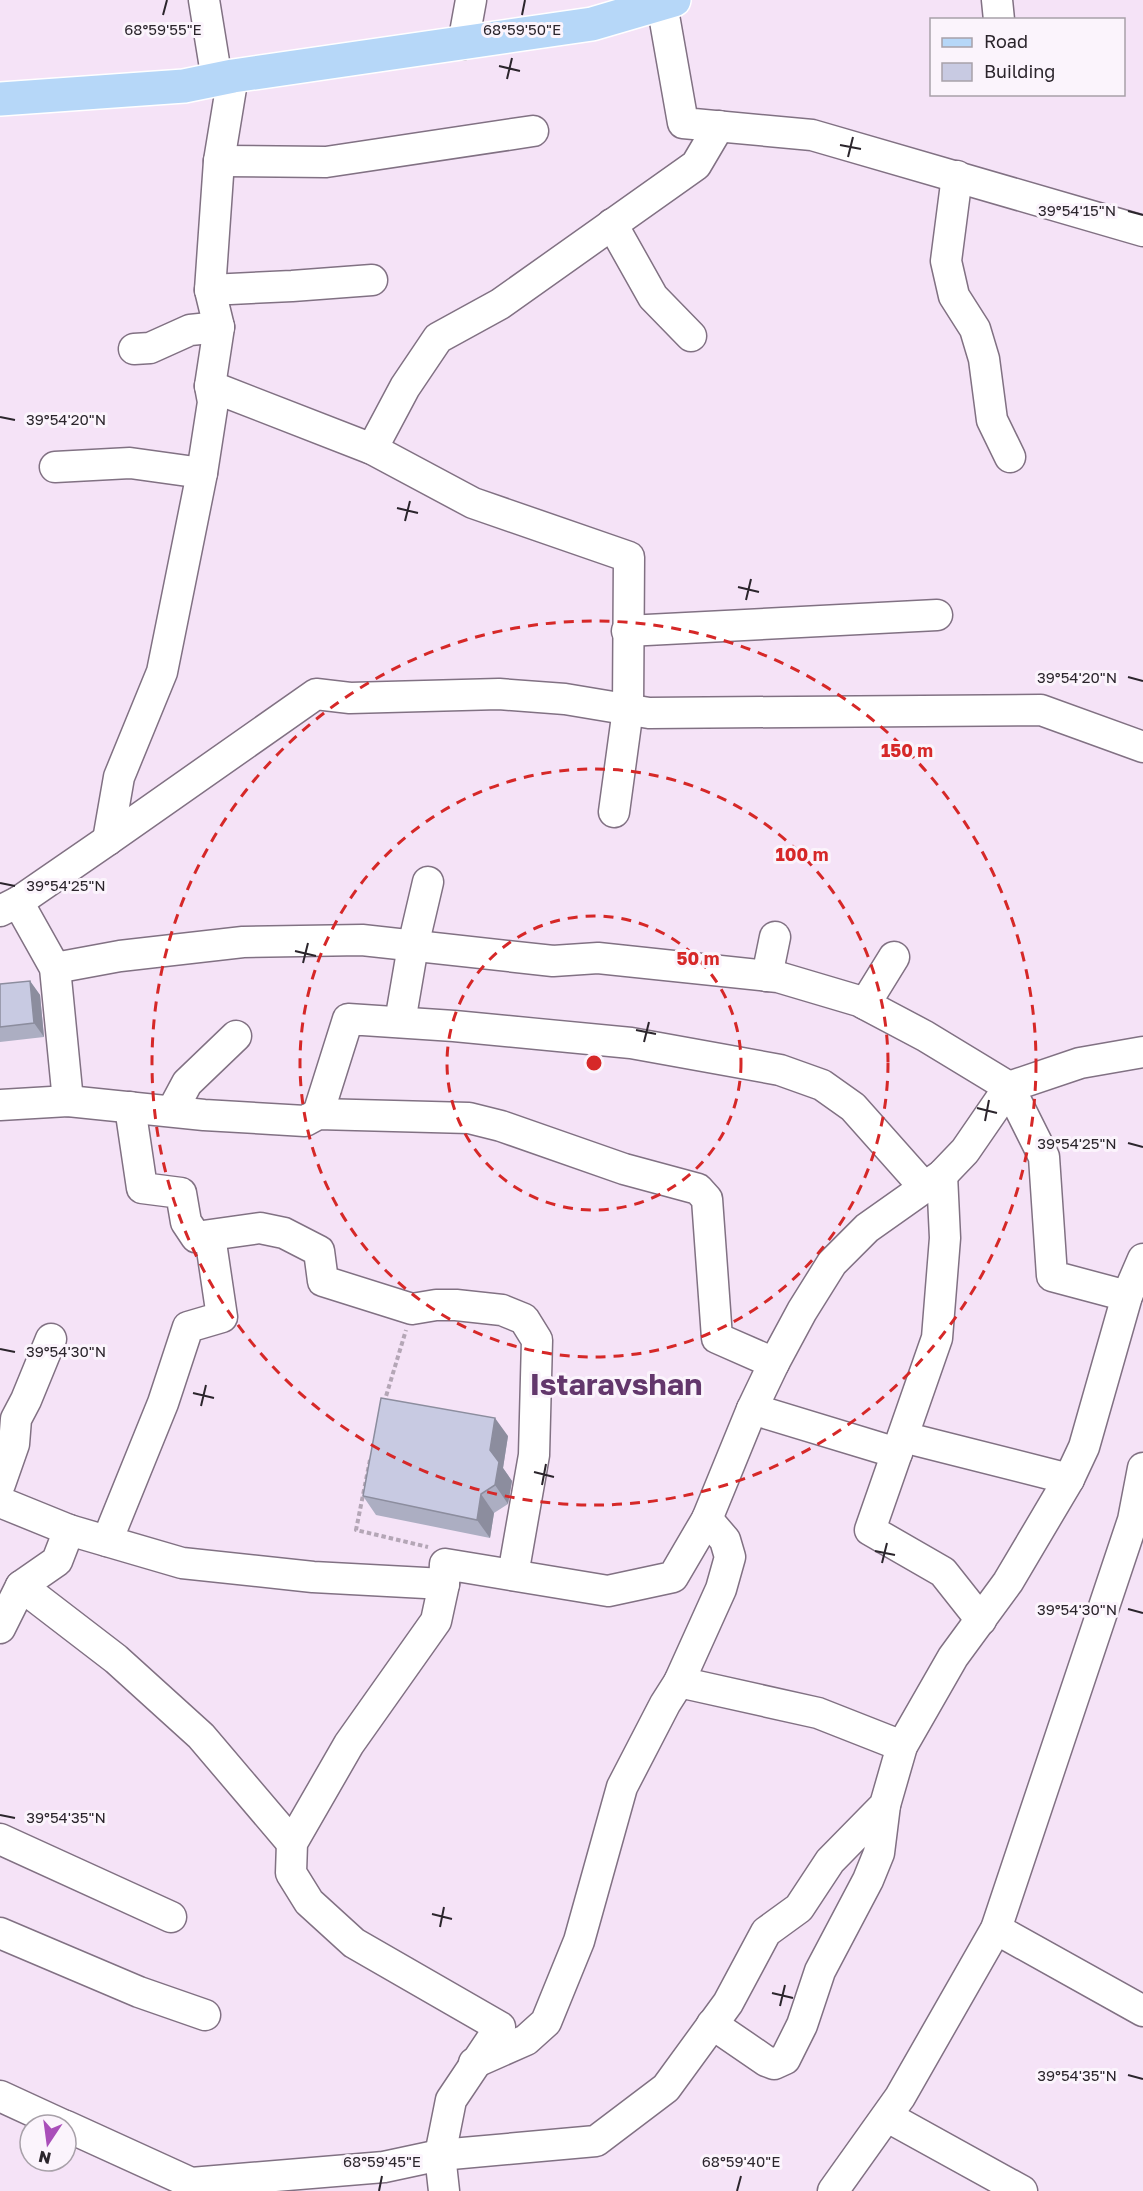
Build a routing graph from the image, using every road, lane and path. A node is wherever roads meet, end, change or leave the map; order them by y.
1 (204, 0) edge
2 (471, 0) edge
3 (996, 0) edge
4 (668, 2) edge
5 (999, 18) edge
6 (463, 44) junction
7 (225, 78) junction
8 (0, 99) edge
9 (719, 126) junction
10 (533, 131) dead end
11 (219, 160) junction
12 (957, 176) junction
13 (612, 224) junction
14 (1143, 231) edge
15 (372, 280) dead end
16 (210, 290) junction
17 (219, 327) junction
18 (691, 336) dead end
19 (134, 348) dead end
20 (210, 386) junction
21 (372, 448) junction
22 (1010, 458) dead end
23 (55, 467) dead end
24 (202, 473) junction
25 (937, 615) dead end
26 (627, 632) junction
27 (628, 710) junction
28 (1143, 747) edge
29 (615, 812) dead end
30 (108, 840) junction
31 (428, 882) dead end
32 (9, 907) edge
33 (775, 937) dead end
34 (413, 946) junction
35 (894, 957) dead end
36 (55, 968) junction
37 (767, 976) junction
38 (865, 1004) junction
39 (400, 1023) junction
40 (236, 1036) dead end
41 (1143, 1052) edge
42 (1010, 1087) junction
43 (68, 1101) junction
44 (0, 1105) edge
45 (130, 1107) junction
46 (172, 1111) junction
47 (318, 1114) junction
48 (933, 1182) junction
49 (210, 1236) junction
50 (1143, 1259) edge
51 (1127, 1296) junction
52 (412, 1309) junction
53 (51, 1339) dead end
54 (774, 1363) junction
55 (383, 1406) edge
56 (752, 1409) junction
57 (900, 1445) junction
58 (371, 1454) edge
59 (369, 1464) junction
60 (380, 1466) edge
61 (1143, 1468) edge
62 (1069, 1479) junction
63 (0, 1484) edge
64 (0, 1502) edge
65 (707, 1519) junction
66 (1138, 1521) edge
67 (69, 1530) junction
68 (107, 1541) junction
69 (444, 1574) junction
70 (513, 1575) junction
71 (21, 1586) junction
72 (981, 1620) junction
73 (0, 1628) edge
74 (679, 1682) junction
75 (902, 1746) junction
76 (885, 1805) junction
77 (0, 1839) edge
78 (292, 1844) junction
79 (171, 1917) dead end
80 (996, 1929) junction
81 (0, 1933) edge
82 (1143, 2011) edge
83 (205, 2015) dead end
84 (712, 2024) junction
85 (474, 2063) junction
86 (0, 2096) edge
87 (36, 2113) edge
88 (888, 2116) junction
89 (78, 2132) edge
90 (440, 2156) junction
91 (444, 2191) edge
92 (833, 2191) edge
93 (1022, 2191) edge

1 - 7 street
2 - 6 street
3 - 5 street
4 - 6 main road
4 - 9 street
6 - 7 main road
7 - 8 main road
7 - 11 street
9 - 12 street
9 - 13 street
10 - 11 street
11 - 16 street
12 - 14 street
12 - 22 street
13 - 18 street
13 - 21 street
15 - 16 street
16 - 17 street
17 - 19 street
17 - 20 street
20 - 21 street
20 - 24 street
21 - 26 street
23 - 24 street
24 - 30 street
25 - 26 street
26 - 27 street
27 - 28 street
27 - 29 street
27 - 30 street
30 - 32 street
31 - 34 street
32 - 36 street
33 - 37 street
34 - 36 street
34 - 37 street
34 - 39 street
35 - 38 street
36 - 43 street
37 - 38 street
38 - 42 street
39 - 47 street
39 - 48 street
40 - 46 street
41 - 42 street
42 - 48 street
42 - 51 street
43 - 44 street
43 - 45 street
45 - 46 street
45 - 49 street
46 - 47 street
47 - 54 street
48 - 54 street
48 - 57 street
49 - 52 street
49 - 68 street
50 - 51 street
51 - 62 street
52 - 55 path
52 - 70 street
53 - 63 street
54 - 56 street
56 - 57 street
56 - 65 street
57 - 62 street
57 - 72 street
58 - 59 path
59 - 60 path
59 - 69 path
61 - 66 street
62 - 72 street
64 - 67 street
65 - 70 street
65 - 74 street
66 - 80 street
67 - 68 street
67 - 71 street
68 - 69 street
69 - 70 street
69 - 78 street
71 - 73 street
71 - 78 street
72 - 75 street
74 - 75 street
74 - 85 street
75 - 76 street
76 - 84 street
76 - 84 street
77 - 79 street
78 - 85 street
80 - 82 street
80 - 88 street
81 - 83 street
84 - 90 street
85 - 90 street
86 - 87 street
88 - 92 street
88 - 93 street
89 - 90 street
90 - 91 street

